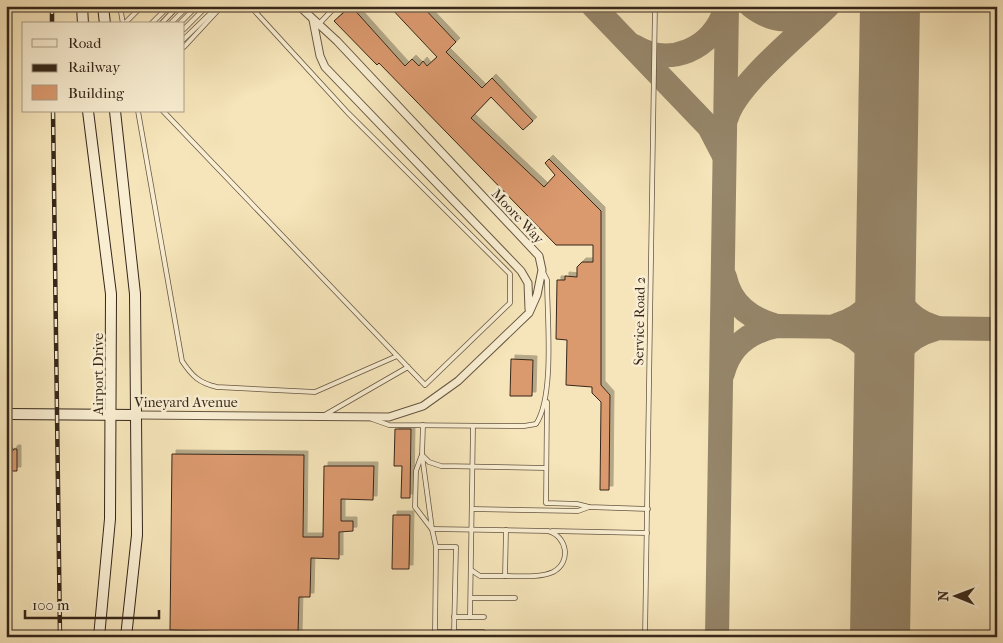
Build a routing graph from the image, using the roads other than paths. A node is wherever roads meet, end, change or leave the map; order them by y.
1 (82, 6) edge
2 (103, 6) edge
3 (120, 6) edge
4 (142, 6) edge
5 (169, 6) edge
6 (178, 6) edge
7 (188, 6) edge
8 (197, 6) edge
9 (207, 6) edge
10 (218, 6) edge
11 (222, 6) edge
12 (250, 6) edge
13 (299, 6) edge
14 (655, 6) edge
15 (335, 8) edge
16 (83, 22) edge
17 (105, 22) edge
18 (123, 22) edge
19 (125, 22) edge
20 (153, 22) edge
21 (163, 22) edge
22 (172, 22) edge
23 (181, 22) edge
24 (315, 22) junction
25 (185, 27) edge
26 (185, 39) edge
27 (185, 46) edge
28 (88, 112) edge
29 (115, 112) edge
30 (138, 112) edge
31 (164, 112) edge
32 (542, 270) junction
33 (529, 313) junction
34 (397, 356) junction
35 (408, 367) junction
36 (547, 387) junction
37 (6, 414) edge
38 (136, 415) junction
39 (112, 416) junction
40 (322, 416) junction
41 (365, 416) junction
42 (423, 425) junction
43 (473, 426) junction
44 (422, 455) junction
45 (473, 467) junction
46 (546, 468) junction
47 (9, 472) dead end
48 (8, 478) edge
49 (589, 507) junction
50 (472, 509) junction
51 (648, 509) junction
52 (6, 516) edge
53 (432, 529) junction
54 (472, 529) junction
55 (506, 530) junction
56 (548, 531) junction
57 (647, 533) junction
58 (436, 547) junction
59 (471, 570) junction
60 (505, 576) junction
61 (471, 598) junction
62 (515, 598) dead end
63 (454, 617) junction
64 (470, 617) junction
65 (484, 617) dead end
66 (454, 632) junction
67 (484, 632) dead end
68 (100, 637) edge
69 (126, 637) edge
70 (645, 637) edge

1 - 16 main road
2 - 17 main road
3 - 18 lane
4 - 19 lane
5 - 20 lane
6 - 21 lane
7 - 22 lane
8 - 23 lane
9 - 25 lane
10 - 26 lane
11 - 27 lane
12 - 35 lane
13 - 24 street, Moore Way
14 - 51 lane, Service Road 2
15 - 24 lane
24 - 32 street, Moore Way
24 - 33 street
28 - 39 main road, Airport Drive
29 - 38 main road
30 - 34 lane
31 - 34 lane
32 - 33 street
32 - 36 lane
33 - 41 street
34 - 35 lane
35 - 40 lane
36 - 43 lane
36 - 46 lane
37 - 39 main road, Vineyard Avenue
38 - 39 main road, Vineyard Avenue
38 - 40 street, Vineyard Avenue
38 - 69 main road
39 - 68 main road, Airport Drive
40 - 41 street, Vineyard Avenue
41 - 42 lane
42 - 43 lane
42 - 44 lane
43 - 45 lane
44 - 45 lane
44 - 53 lane
44 - 53 lane
45 - 46 lane
45 - 50 lane
46 - 49 lane
47 - 48 lane
48 - 52 lane
49 - 50 lane
49 - 51 lane
50 - 54 lane
51 - 57 lane, Service Road 2
53 - 54 lane
53 - 58 lane
54 - 55 lane
54 - 59 lane
55 - 56 lane
55 - 60 lane
56 - 57 lane
56 - 60 lane
57 - 70 lane, Service Road 2
58 - 63 lane
58 - 66 lane
59 - 60 lane
59 - 61 lane
61 - 62 lane
61 - 64 lane
63 - 64 lane
63 - 66 lane
64 - 65 lane
66 - 67 lane

